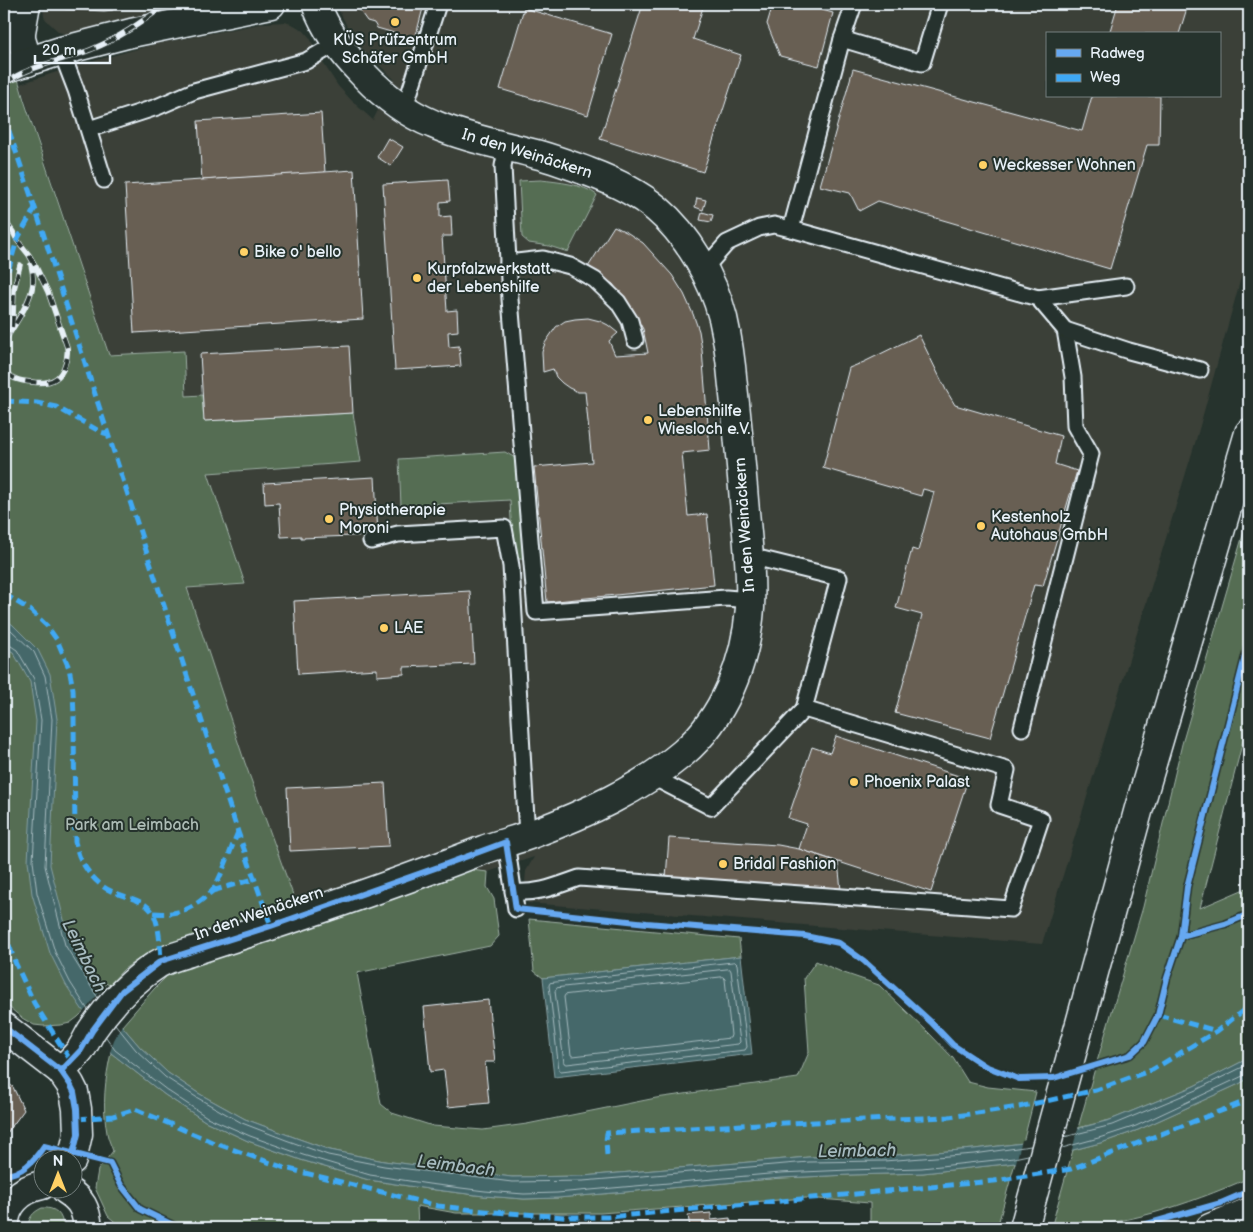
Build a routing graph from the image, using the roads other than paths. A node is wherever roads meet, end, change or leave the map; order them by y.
1 (26, 4) edge
2 (271, 4) edge
3 (316, 4) edge
4 (438, 4) edge
5 (854, 4) edge
6 (940, 4) edge
7 (842, 40) junction
8 (337, 43) junction
9 (61, 51) junction
10 (16, 65) edge
11 (404, 110) junction
12 (88, 129) junction
13 (506, 146) junction
14 (104, 180) dead end
15 (791, 229) junction
16 (508, 263) junction
17 (704, 270) junction
18 (1126, 286) dead end
19 (1038, 298) junction
20 (1065, 330) junction
21 (636, 340) dead end
22 (1200, 370) dead end
23 (1249, 433) edge
24 (371, 541) dead end
25 (750, 556) junction
26 (750, 600) junction
27 (804, 709) junction
28 (1022, 728) dead end
29 (651, 776) junction
30 (517, 838) junction
31 (513, 892) junction
32 (516, 909) dead end
33 (4, 1027) edge
34 (61, 1071) junction
35 (74, 1150) edge
36 (32, 1188) edge
37 (78, 1200) edge
38 (1249, 1212) edge
39 (5, 1216) edge
40 (1218, 1227) edge
41 (88, 1228) edge
42 (1024, 1228) edge

1 - 10 street
2 - 9 street
3 - 8 street, In den Weinäckern
4 - 11 lane
5 - 7 lane
6 - 7 lane
7 - 15 lane
8 - 11 street, In den Weinäckern
8 - 12 lane
9 - 10 street
9 - 12 lane
11 - 13 street, In den Weinäckern
12 - 14 lane
13 - 16 lane
13 - 17 street, In den Weinäckern
15 - 17 lane
15 - 19 lane
16 - 21 lane
16 - 26 lane
17 - 25 street, In den Weinäckern
18 - 19 lane
19 - 20 lane
20 - 22 lane
20 - 28 lane
23 - 42 street
24 - 30 lane
25 - 26 street, In den Weinäckern
25 - 27 lane
26 - 29 street, In den Weinäckern
27 - 29 lane
27 - 31 lane
29 - 30 street, In den Weinäckern
30 - 31 lane
30 - 34 street, In den Weinäckern
31 - 32 lane
33 - 34 street
34 - 35 street
36 - 39 street
37 - 41 street
38 - 40 street

